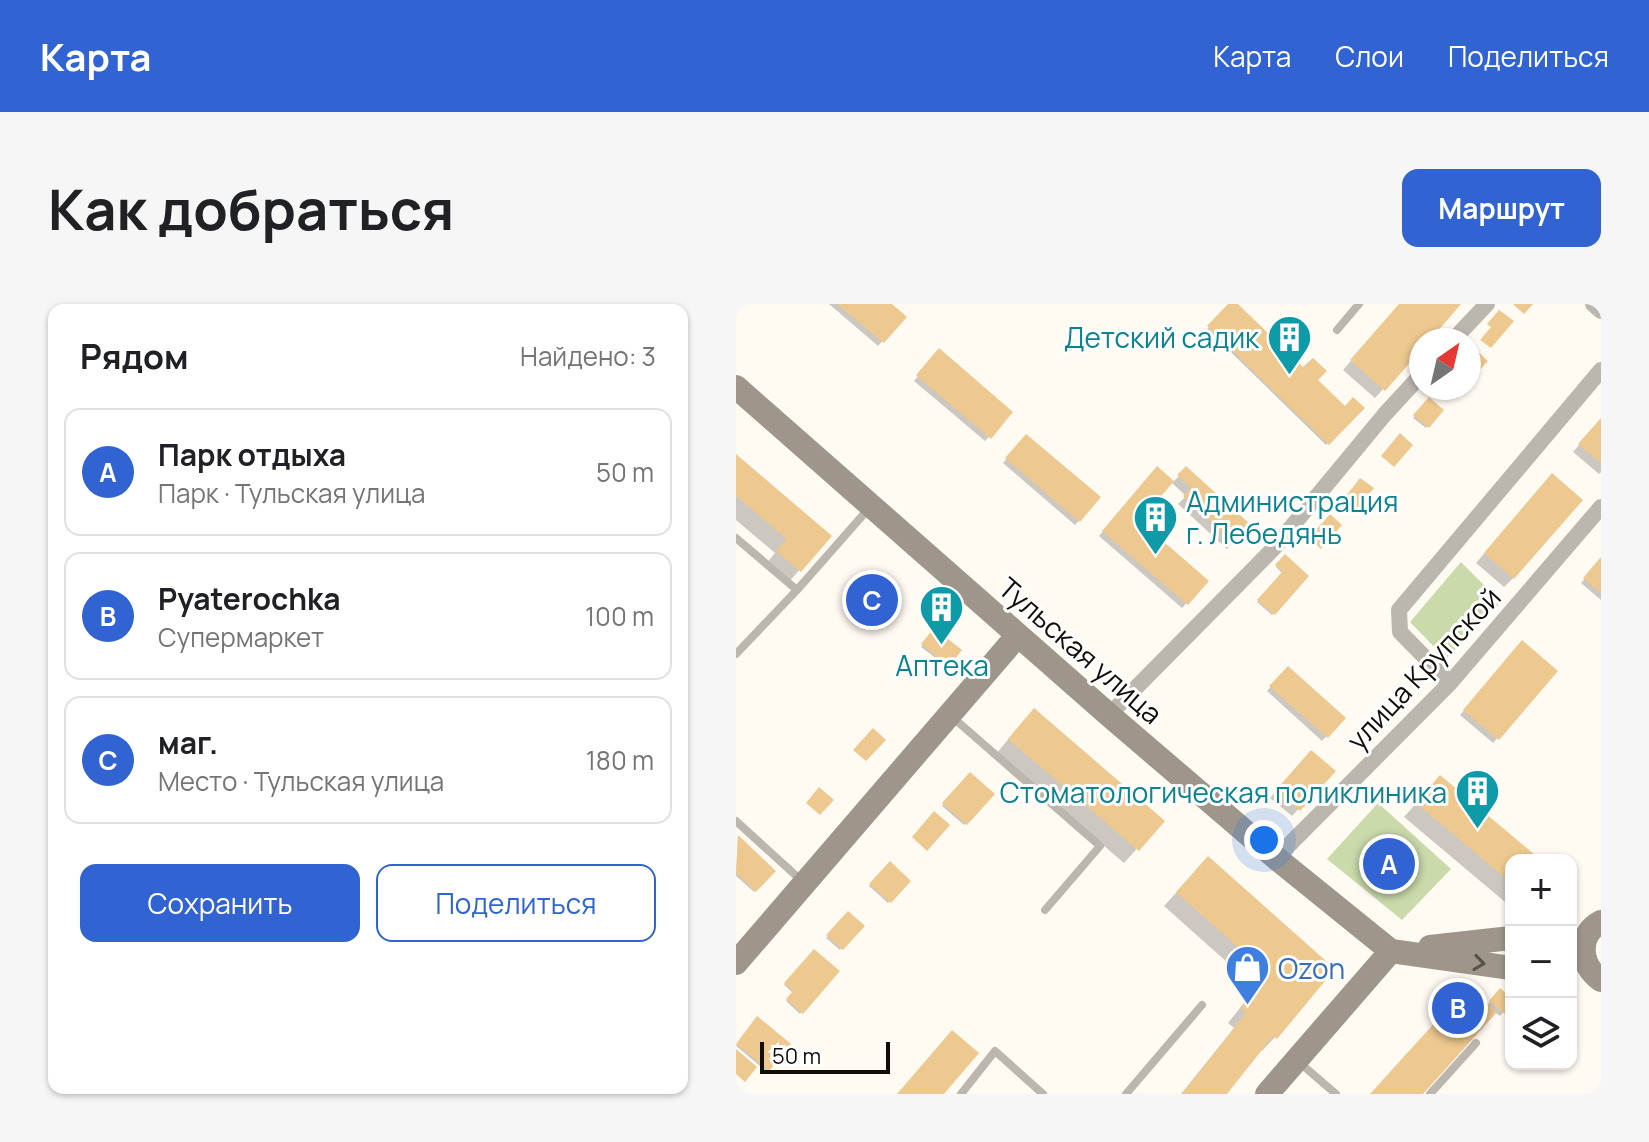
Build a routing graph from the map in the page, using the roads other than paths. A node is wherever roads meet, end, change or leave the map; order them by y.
1 (1359, 304) edge
2 (1487, 304) edge
3 (1593, 304) edge
4 (1601, 311) edge
5 (1464, 328) edge
6 (1337, 330) dead end
7 (1601, 370) edge
8 (736, 387) edge
9 (1409, 388) edge
10 (871, 505) junction
11 (1601, 507) edge
12 (736, 538) edge
13 (797, 590) junction
14 (1018, 635) junction
15 (736, 654) edge
16 (1450, 683) junction
17 (950, 715) junction
18 (1109, 715) junction
19 (736, 821) edge
20 (1276, 858) junction
21 (805, 884) junction
22 (1045, 910) dead end
23 (1598, 924) edge
24 (1577, 929) edge
25 (1505, 939) edge
26 (1391, 951) junction
27 (736, 963) edge
28 (1505, 967) edge
29 (1577, 978) edge
30 (1601, 981) edge
31 (1202, 1005) dead end
32 (1476, 1043) dead end
33 (1296, 1060) junction
34 (961, 1094) edge
35 (1043, 1094) edge
36 (1126, 1094) edge
37 (1267, 1094) edge
38 (1336, 1094) edge
39 (1430, 1094) edge

1 - 6 lane
2 - 5 street
3 - 4 street
7 - 16 street
8 - 10 main road, Тульская улица
9 - 18 street
10 - 13 lane
10 - 14 main road, Тульская улица
11 - 16 street, улица Крупской
12 - 13 lane
13 - 15 lane
14 - 17 main road
14 - 18 main road, Тульская улица
16 - 20 street, улица Крупской
17 - 21 main road
17 - 22 lane
18 - 20 main road, Тульская улица
19 - 21 lane
20 - 26 main road, Тульская улица
21 - 27 main road
23 - 24 main road
23 - 30 main road
25 - 26 main road
26 -> 28 main road
26 - 33 main road
29 - 30 main road
31 - 36 lane
32 - 39 lane
33 - 37 main road
33 - 38 lane
34 - 35 lane

